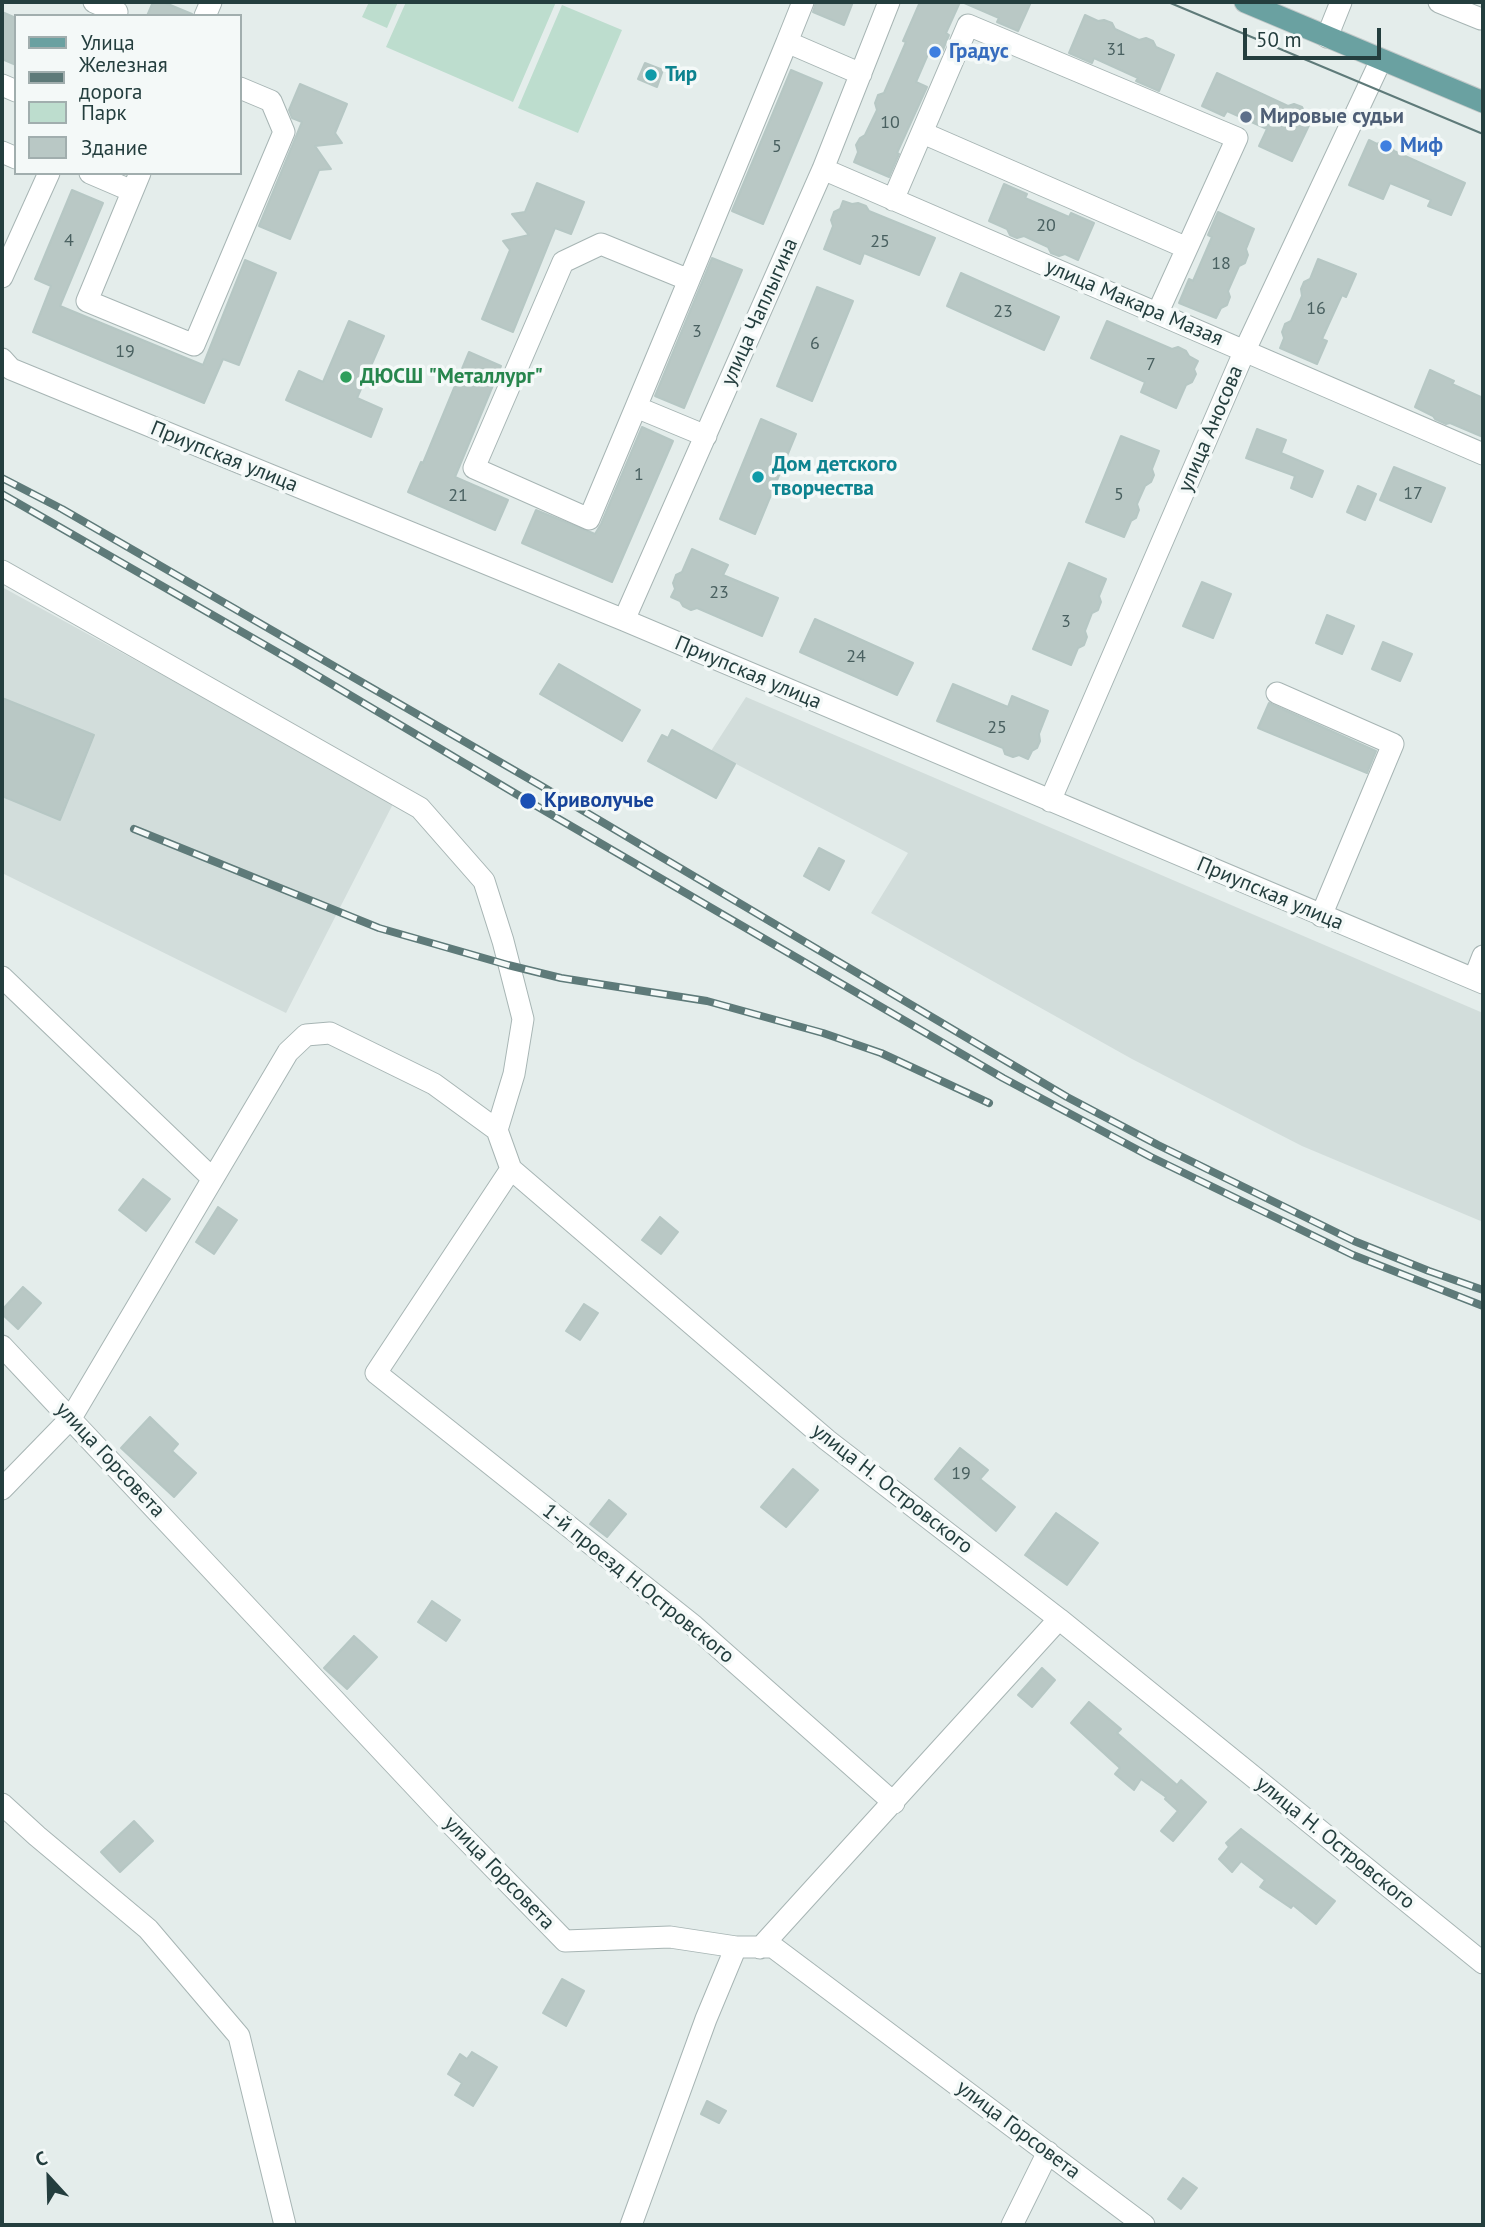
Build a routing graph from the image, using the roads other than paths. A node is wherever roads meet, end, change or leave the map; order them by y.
1 (94, 2) edge
2 (803, 2) edge
3 (889, 2) edge
4 (1245, 2) edge
5 (1341, 2) edge
6 (1439, 2) edge
7 (118, 10) edge
8 (1481, 19) dead end
9 (1327, 37) junction
10 (787, 42) junction
11 (1381, 60) junction
12 (861, 74) junction
13 (242, 89) edge
14 (1483, 102) edge
15 (923, 133) junction
16 (823, 169) junction
17 (48, 175) edge
18 (100, 175) edge
19 (136, 182) edge
20 (893, 200) junction
21 (1187, 248) junction
22 (6, 254) edge
23 (2, 277) edge
24 (689, 280) junction
25 (1158, 312) junction
26 (1245, 350) junction
27 (6, 364) edge
28 (636, 407) junction
29 (706, 436) junction
30 (1483, 454) edge
31 (2, 571) edge
32 (624, 620) junction
33 (1277, 693) dead end
34 (1050, 801) junction
35 (1321, 916) junction
36 (1483, 956) edge
37 (2, 977) edge
38 (1478, 981) edge
39 (497, 1130) junction
40 (511, 1169) junction
41 (212, 1178) junction
42 (2, 1346) edge
43 (71, 1418) junction
44 (2, 1489) edge
45 (1059, 1619) junction
46 (894, 1802) junction
47 (2, 1804) edge
48 (736, 1947) junction
49 (760, 1948) junction
50 (1483, 1963) edge
51 (1048, 2152) junction
52 (285, 2225) edge
53 (631, 2225) edge
54 (1012, 2225) edge
55 (1144, 2225) edge

1 - 7 street
2 - 10 street
3 - 12 street, улица Чаплыгина
4 - 9 main road
5 - 9 street
6 - 8 street
9 - 11 main road
10 - 12 street
10 - 24 street
11 - 14 main road
11 - 26 street, улица Аносова
12 - 16 street, улица Чаплыгина
13 - 19 street
15 - 20 street
15 - 21 street
15 - 21 street
16 - 20 street, улица Макара Мазая
16 - 29 street, улица Чаплыгина
17 - 22 street
18 - 19 street
20 - 25 street, улица Макара Мазая
21 - 25 street
22 - 23 street
24 - 28 street
24 - 28 street
25 - 26 street, улица Макара Мазая
26 - 30 street, улица Макара Мазая
26 - 34 street, улица Аносова
27 - 32 street, Приупская улица
28 - 29 street
29 - 32 street, улица Чаплыгина
31 - 39 street
32 - 34 street, Приупская улица
33 - 35 street
34 - 35 street, Приупская улица
35 - 38 street, Приупская улица
36 - 38 street
37 - 41 street
39 - 40 street, улица Н. Островского
39 - 41 street
40 - 45 street, улица Н. Островского
40 - 46 street, 1-й проезд Н.Островского
41 - 43 street
42 - 43 street, улица Горсовета
43 - 44 street
43 - 48 street, улица Горсовета
45 - 46 street
45 - 50 street, улица Н. Островского
46 - 49 street
47 - 52 street
48 - 49 street, улица Горсовета
48 - 53 street
49 - 51 street, улица Горсовета
51 - 54 street
51 - 55 street, улица Горсовета

